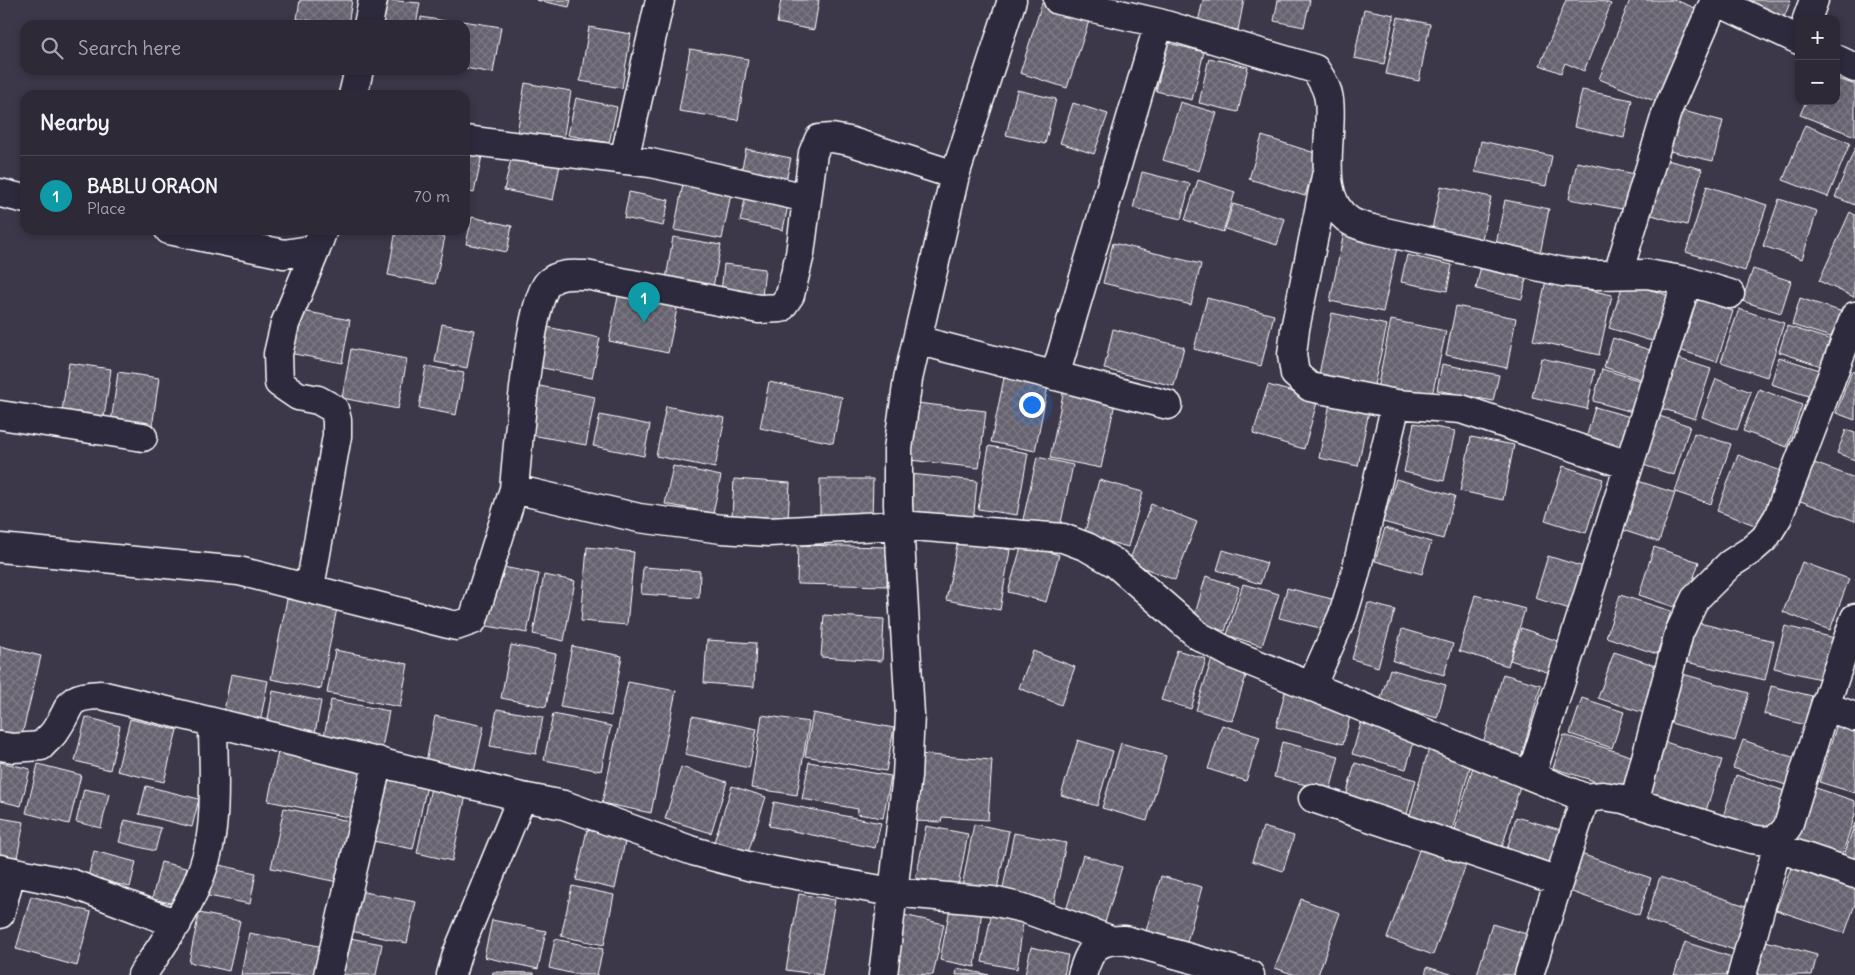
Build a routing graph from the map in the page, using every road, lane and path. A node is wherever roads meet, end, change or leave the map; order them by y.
1 (373, 0) edge
2 (660, 0) edge
3 (1012, 0) edge
4 (1058, 0) edge
5 (1714, 0) edge
6 (1814, 0) edge
7 (1808, 15) edge
8 (369, 20) edge
9 (1159, 23) junction
10 (1795, 38) edge
11 (1840, 62) edge
12 (1855, 68) edge
13 (357, 75) edge
14 (354, 90) edge
15 (470, 141) edge
16 (624, 160) junction
17 (1327, 171) junction
18 (955, 175) junction
19 (0, 193) edge
20 (20, 198) edge
21 (807, 198) junction
22 (192, 235) edge
23 (319, 240) edge
24 (1618, 274) junction
25 (1687, 281) junction
26 (1730, 294) dead end
27 (1855, 316) edge
28 (917, 340) junction
29 (1055, 376) junction
30 (1396, 404) junction
31 (1168, 405) dead end
32 (0, 415) edge
33 (143, 437) dead end
34 (1628, 465) junction
35 (514, 489) junction
36 (900, 525) junction
37 (0, 548) edge
38 (310, 587) junction
39 (1855, 618) edge
40 (1311, 687) junction
41 (1825, 706) junction
42 (1855, 717) edge
43 (213, 722) junction
44 (0, 746) edge
45 (378, 761) junction
46 (1531, 776) junction
47 (522, 797) junction
48 (1313, 798) dead end
49 (1585, 798) junction
50 (1634, 802) junction
51 (1779, 842) junction
52 (6, 871) edge
53 (1855, 874) edge
54 (1558, 881) junction
55 (892, 892) junction
56 (0, 914) edge
57 (177, 924) junction
58 (1108, 939) junction
59 (142, 975) edge
60 (328, 975) edge
61 (451, 975) edge
62 (883, 975) edge
63 (1082, 975) edge
64 (1250, 975) edge
65 (1529, 975) edge
66 (1742, 975) edge

1 - 8 street
2 - 16 street
3 - 18 street
4 - 9 street
5 - 10 street
5 - 24 street
6 - 7 street
9 - 17 street
9 - 29 street
11 - 12 street
13 - 14 street
15 - 16 street
16 - 21 street
17 - 24 street
17 - 30 street
18 - 21 street
18 - 28 street
19 - 20 street
21 - 35 street
22 - 23 street
23 - 38 street
24 - 25 street
25 - 26 street
25 - 34 street
27 - 50 street
28 - 29 street
28 - 36 street
29 - 31 street
30 - 34 street
30 - 40 street
32 - 33 street
34 - 46 street
35 - 36 street
35 - 38 street
36 - 40 street
36 - 55 street
37 - 38 street
39 - 41 street
40 - 46 street
41 - 42 street
41 - 51 street
43 - 44 street
43 - 45 street
43 - 57 street
45 - 47 street
45 - 60 street
46 - 49 street
47 - 55 street
47 - 61 street
48 - 54 street
49 - 50 street
49 - 54 street
50 - 51 street
51 - 53 street
51 - 66 street
52 - 56 street
52 - 57 street
54 - 65 street
55 - 58 street
55 - 62 street
57 - 59 street
58 - 63 street
58 - 64 street

